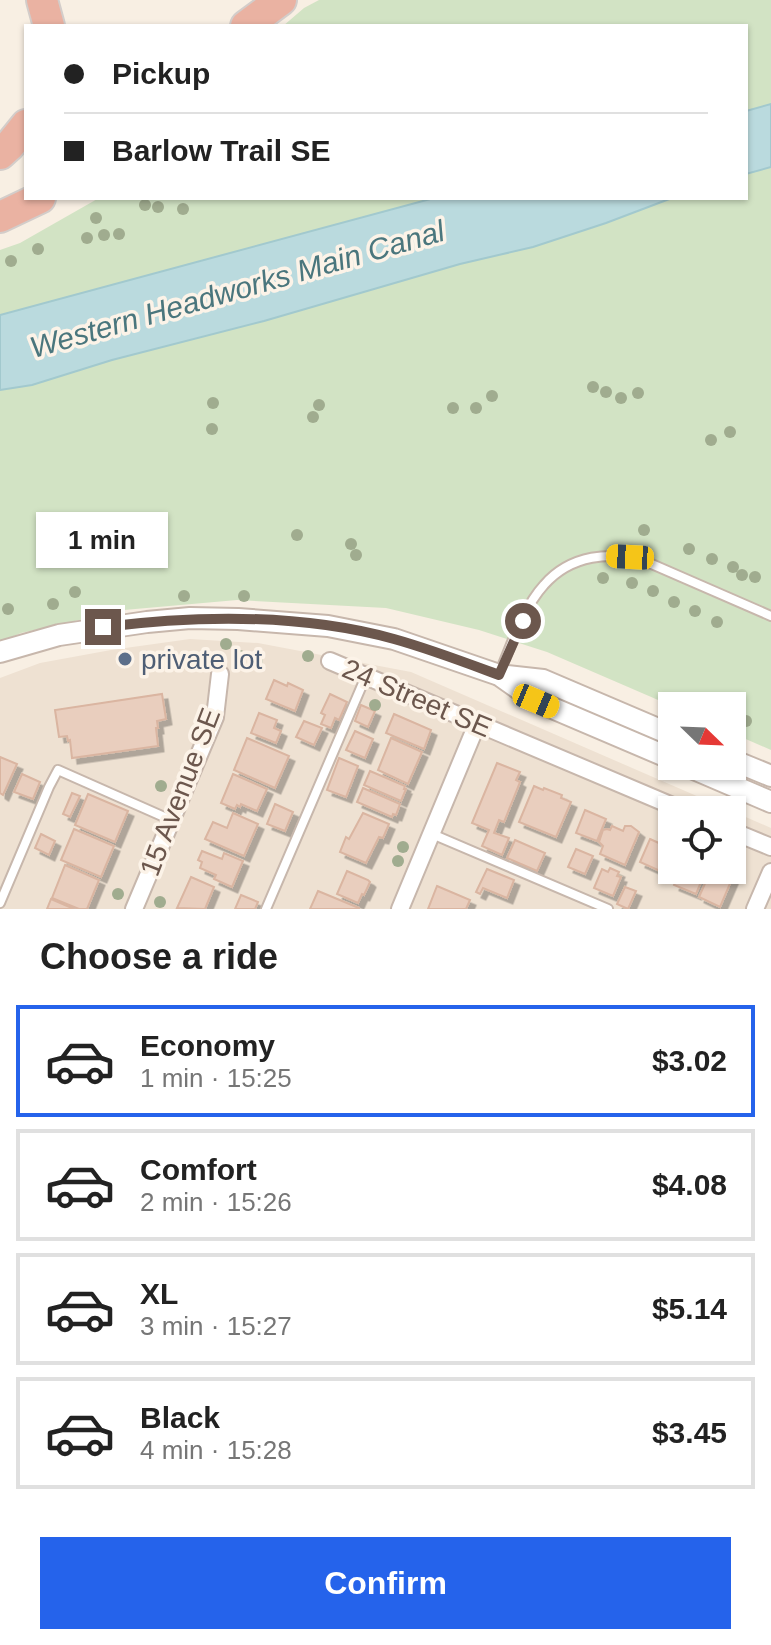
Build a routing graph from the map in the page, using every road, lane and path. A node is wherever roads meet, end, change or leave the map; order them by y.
1 (42, 0) edge
2 (281, 0) edge
3 (48, 24) edge
4 (249, 24) edge
5 (24, 128) edge
6 (0, 154) edge
7 (36, 200) edge
8 (0, 217) edge
9 (771, 616) edge
10 (0, 652) edge
11 (330, 661) dead end
12 (220, 674) dead end
13 (366, 675) junction
14 (499, 675) junction
15 (477, 724) junction
16 (658, 729) edge
17 (658, 753) edge
18 (746, 766) edge
19 (771, 776) edge
20 (720, 780) edge
21 (658, 800) edge
22 (771, 802) edge
23 (171, 820) junction
24 (431, 834) junction
25 (746, 837) edge
26 (771, 847) edge
27 (771, 872) edge
28 (0, 903) edge
29 (134, 909) edge
30 (266, 909) edge
31 (400, 909) edge
32 (608, 909) edge
33 (755, 909) edge

1 - 3 highway
2 - 4 highway
5 - 6 highway
7 - 8 highway
9 - 14 lane
10 - 14 street
11 - 13 street, 24 Street SE
12 - 23 street, 15 Avenue SE
13 - 15 street, 24 Street SE
13 - 30 lane
14 - 16 street
14 - 17 street
15 - 21 street, 24 Street SE
15 - 24 street
18 - 19 street
20 - 22 street
23 - 28 lane
23 - 29 street, 15 Avenue SE
24 - 31 street
24 - 32 lane
25 - 26 street
27 - 33 street

